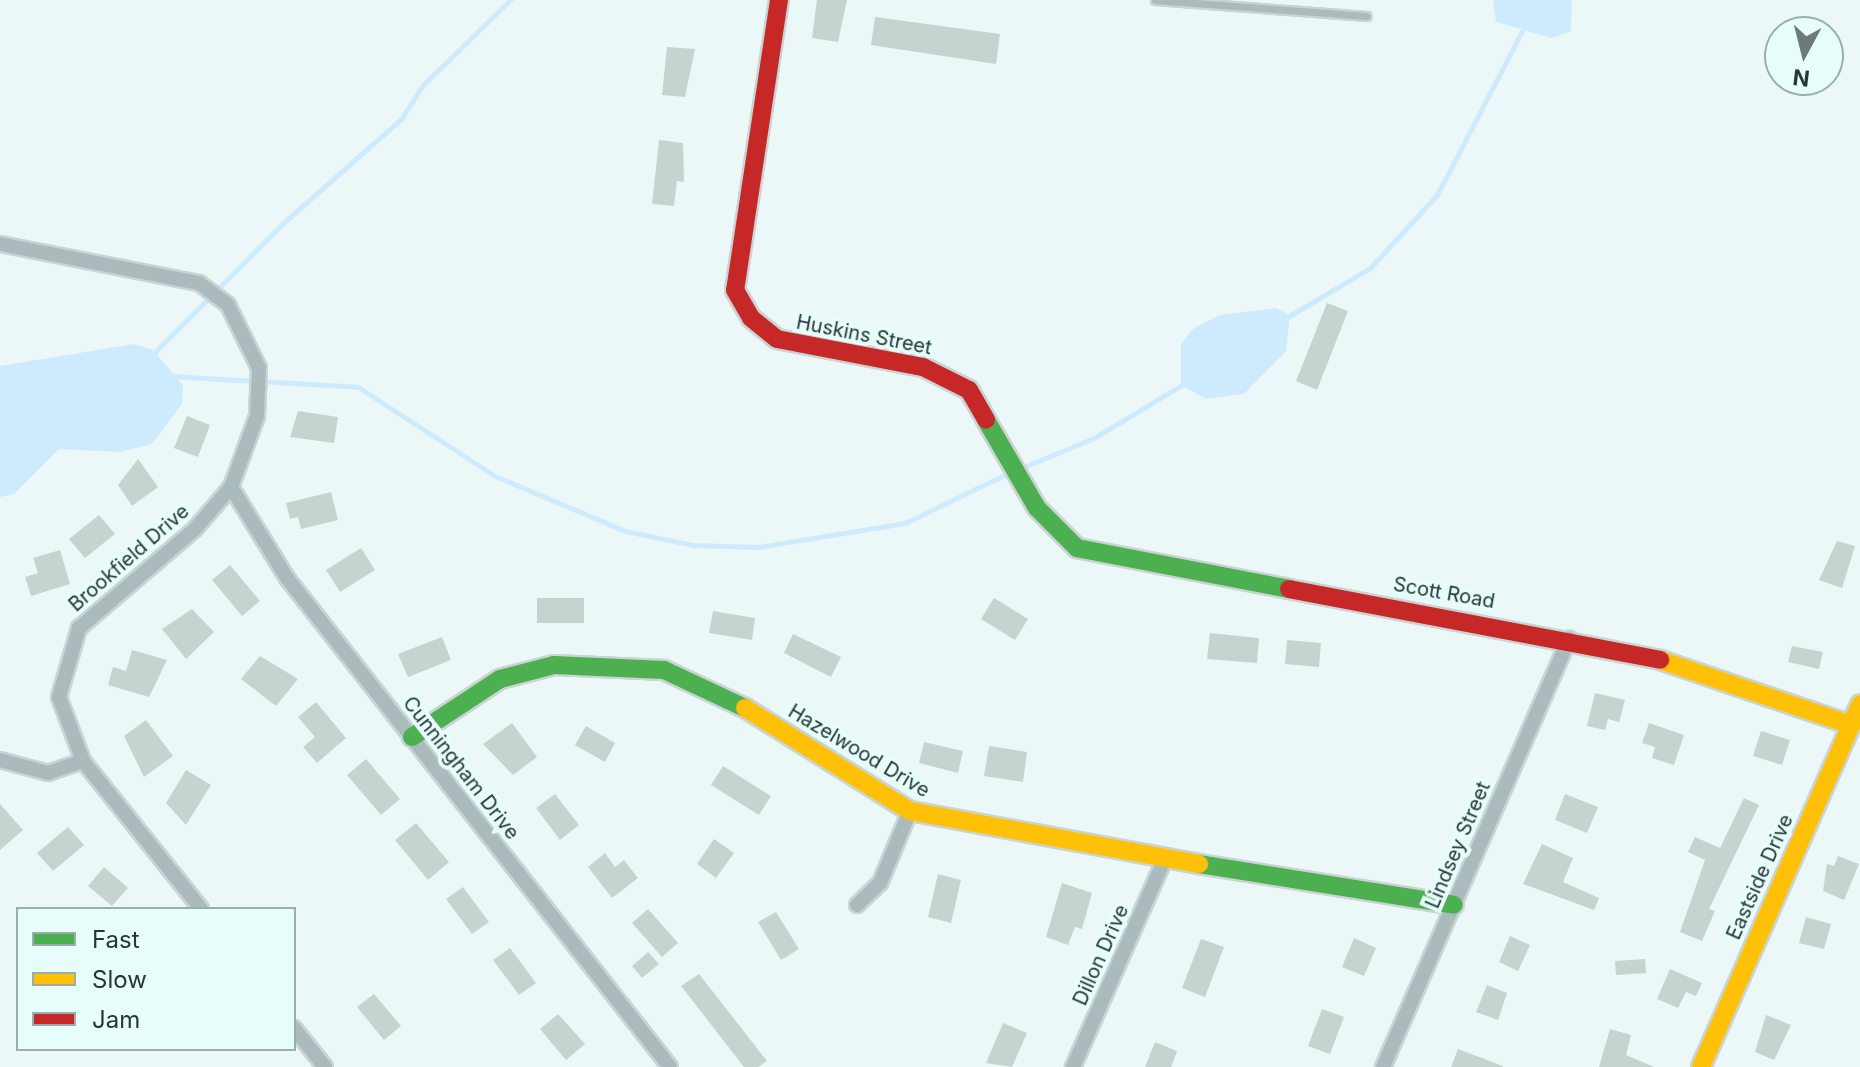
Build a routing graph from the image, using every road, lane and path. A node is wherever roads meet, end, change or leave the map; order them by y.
1 (779, 0) edge
2 (1155, 0) edge
3 (1366, 16) dead end
4 (0, 244) edge
5 (231, 487) junction
6 (1037, 508) joint
7 (1569, 639) junction
8 (1860, 704) edge
9 (1851, 725) junction
10 (412, 737) junction
11 (0, 760) edge
12 (83, 761) junction
13 (910, 811) junction
14 (1165, 858) junction
15 (857, 905) dead end
16 (1454, 905) junction
17 (199, 907) edge
18 (296, 1031) edge
19 (325, 1067) edge
20 (670, 1067) edge
21 (1073, 1067) edge
22 (1383, 1067) edge
23 (1701, 1067) edge

1 - 6 street, Huskins Street
2 - 3 lane
4 - 5 street, Brookfield Drive
5 - 10 street, Cunningham Drive
5 - 12 street, Brookfield Drive
6 - 7 street, Scott Road
7 - 9 street, Scott Road
7 - 16 street, Lindsey Street
8 - 9 street, Eastside Drive
9 - 23 street, Eastside Drive
10 - 13 street, Hazelwood Drive
10 - 20 street, Cunningham Drive
11 - 12 street
12 - 17 street, Brookfield Drive
13 - 14 street, Hazelwood Drive
13 - 15 street
14 - 16 street, Hazelwood Drive
14 - 21 street, Dillon Drive
16 - 22 street, Lindsey Street
18 - 19 street

